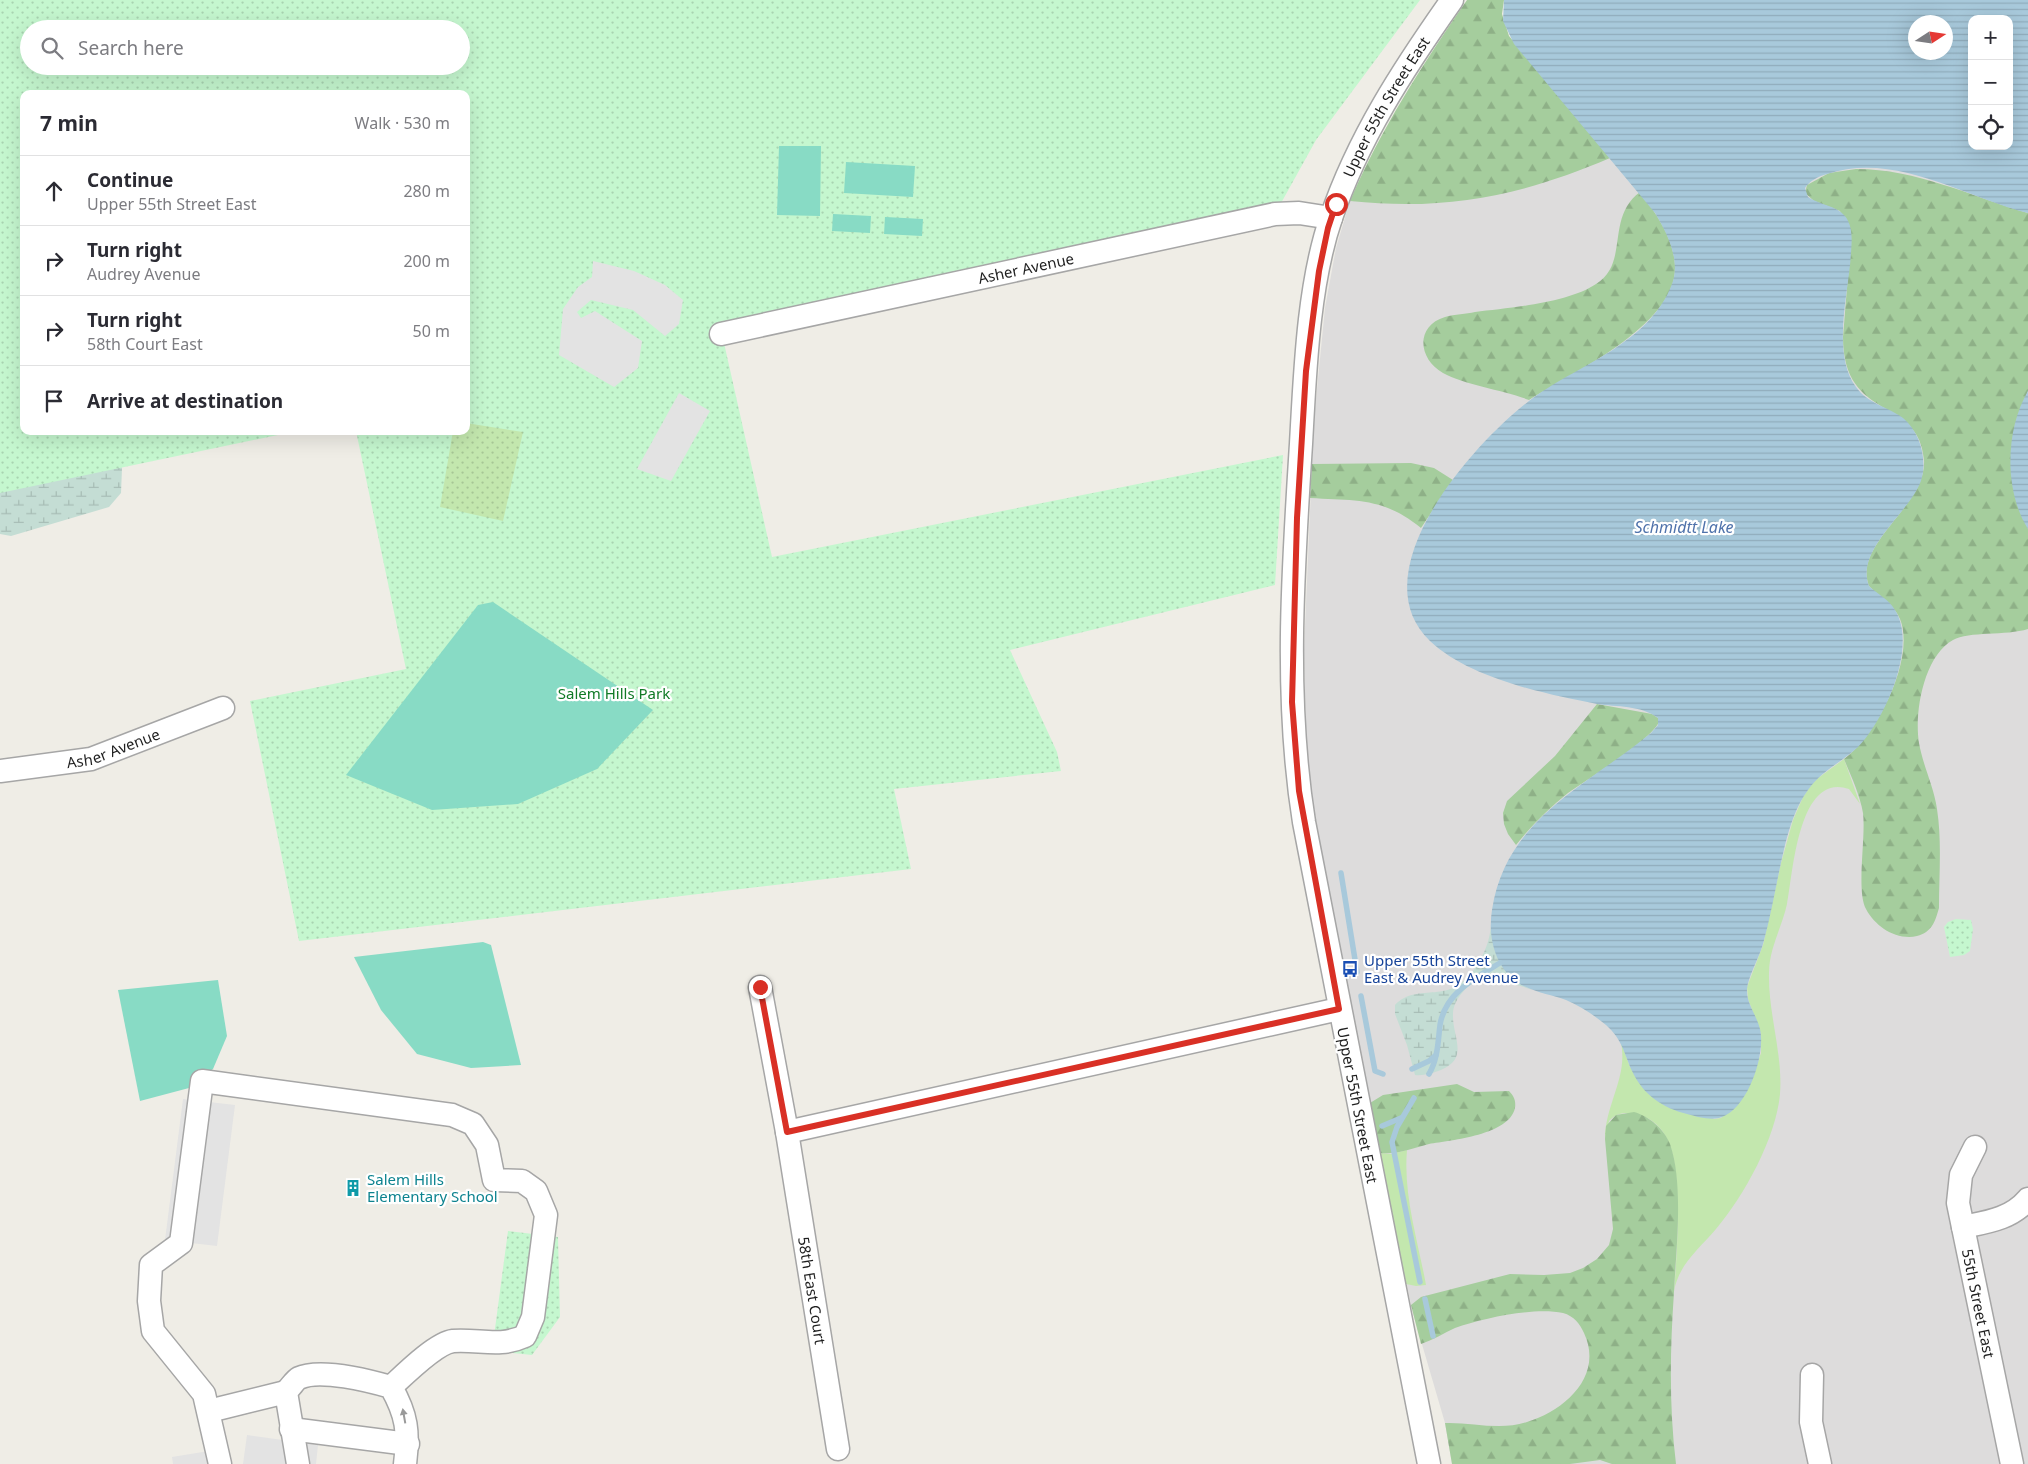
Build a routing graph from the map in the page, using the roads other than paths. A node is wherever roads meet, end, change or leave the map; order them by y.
1 (1452, 0) edge
2 (1331, 218) junction
3 (721, 334) dead end
4 (223, 708) dead end
5 (0, 771) edge
6 (760, 987) dead end
7 (1339, 1009) junction
8 (787, 1132) junction
9 (1975, 1148) dead end
10 (2028, 1199) edge
11 (1963, 1227) junction
12 (1812, 1375) dead end
13 (391, 1387) junction
14 (286, 1392) junction
15 (209, 1411) junction
16 (291, 1430) junction
17 (838, 1449) dead end
18 (406, 1454) edge
19 (220, 1464) edge
20 (298, 1464) edge
21 (1429, 1464) edge
22 (1820, 1464) edge
23 (2012, 1464) edge

1 - 2 street, Upper 55th Street East
2 - 3 street, Asher Avenue
2 - 7 street, Upper 55th Street East
4 - 5 street, Asher Avenue
6 - 8 street, 58th East Court
7 - 8 street
7 - 21 street, Upper 55th Street East
8 - 17 street, 58th East Court
9 - 11 street, 55th Street East
10 - 11 street
11 - 23 street, 55th Street East
12 - 22 street
13 - 14 street
13 - 15 street
18 -> 13 street
14 - 15 street
14 - 16 street
15 - 19 street
16 - 18 street
16 - 20 street

